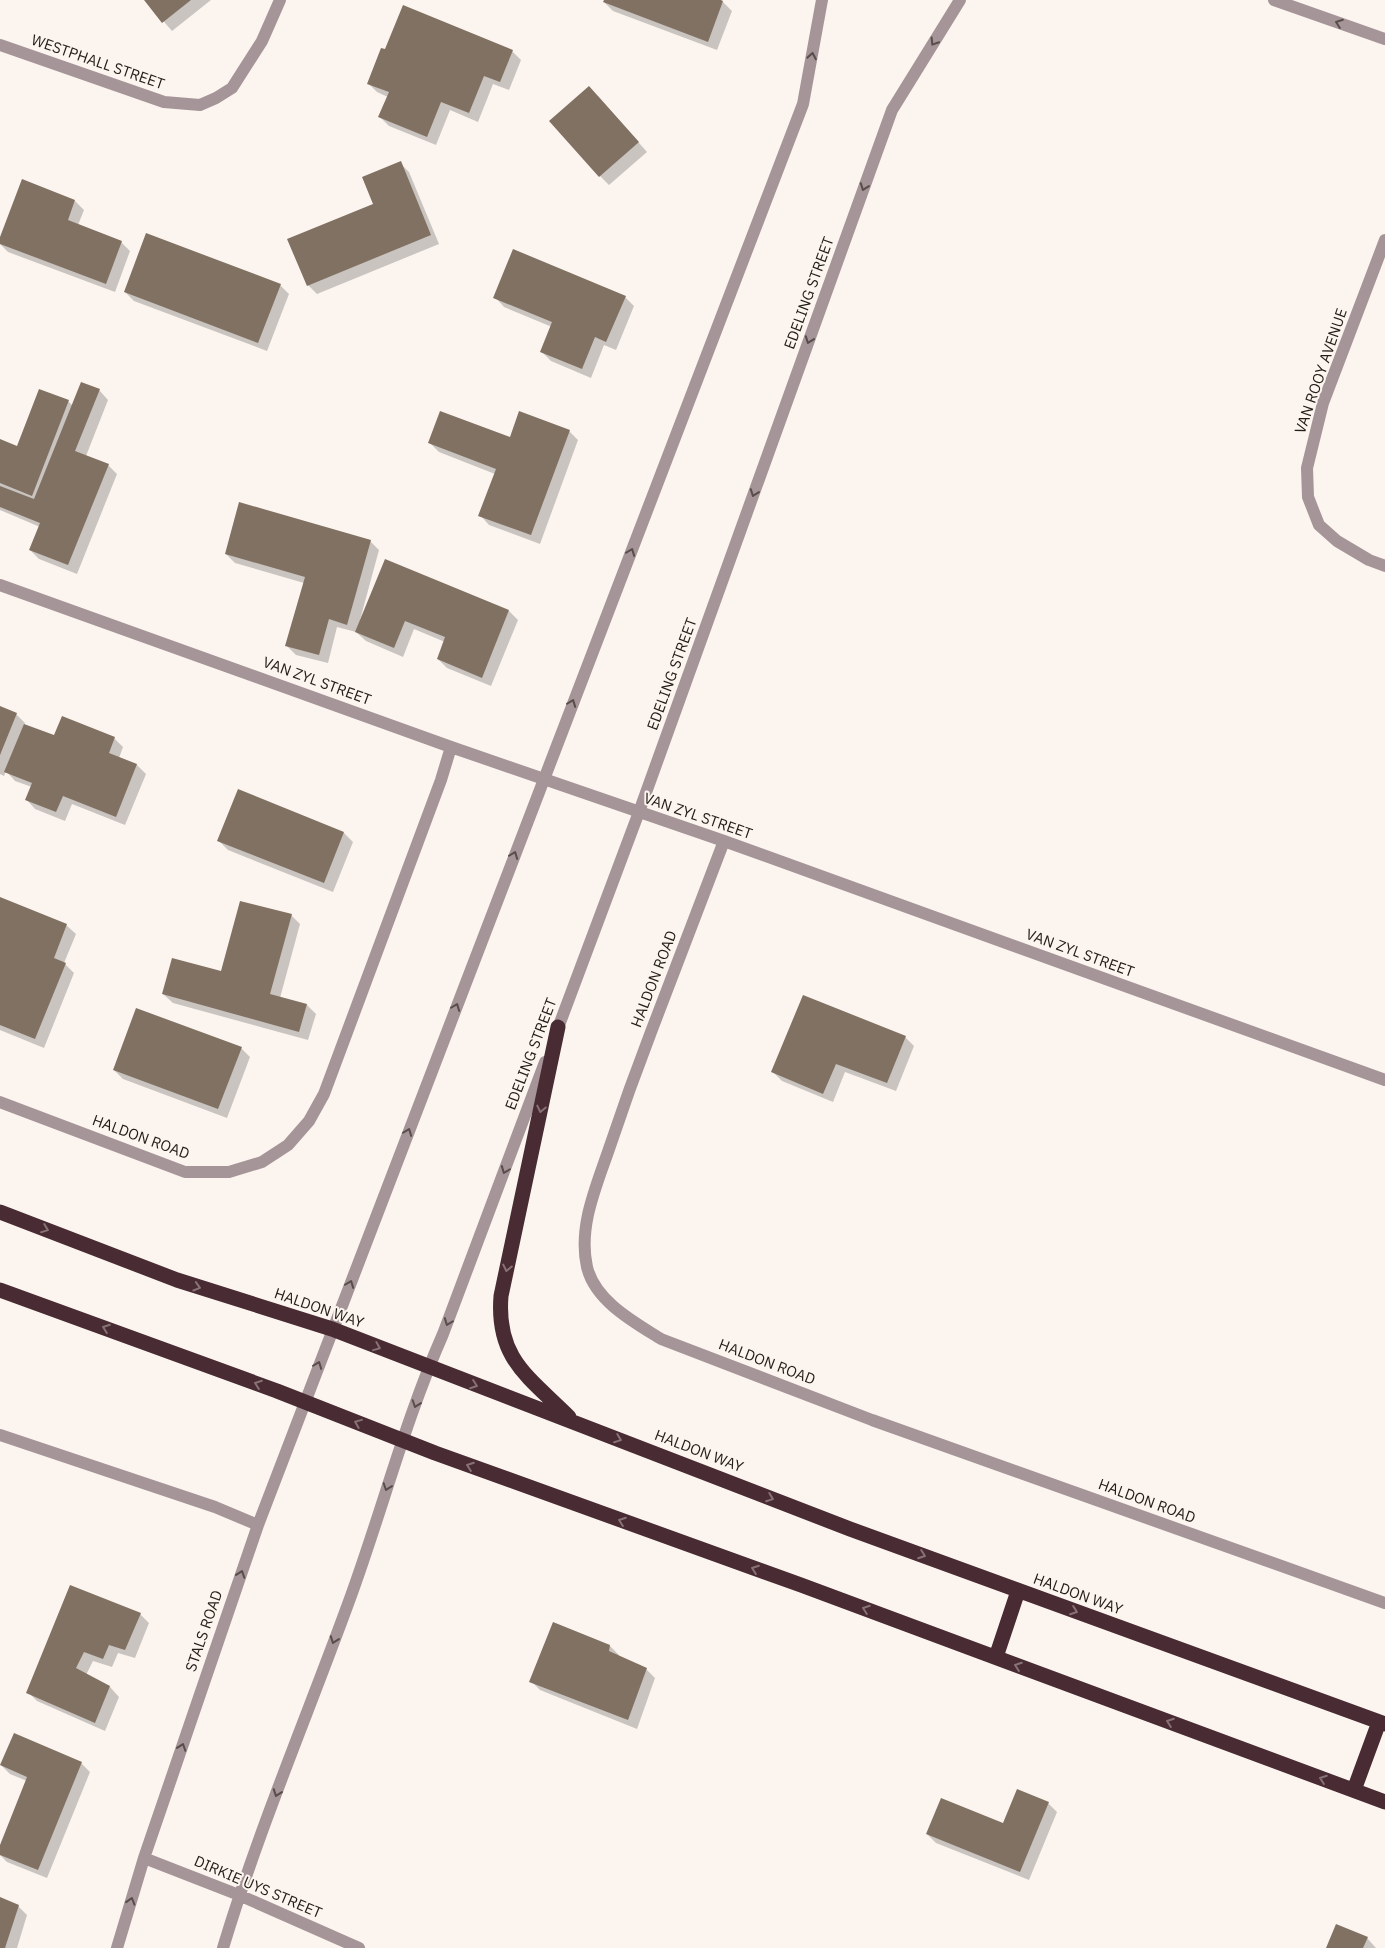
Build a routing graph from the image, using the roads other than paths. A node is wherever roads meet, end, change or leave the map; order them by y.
1 (280, 0) edge
2 (822, 0) edge
3 (960, 0) edge
4 (1274, 0) edge
5 (1385, 39) edge
6 (0, 45) edge
7 (1385, 240) edge
8 (1385, 566) edge
9 (0, 585) edge
10 (451, 747) junction
11 (543, 779) junction
12 (639, 812) junction
13 (724, 841) junction
14 (558, 1028) junction
15 (1385, 1080) edge
16 (0, 1102) edge
17 (0, 1212) edge
18 (0, 1290) edge
19 (332, 1329) junction
20 (429, 1368) junction
21 (304, 1401) junction
22 (573, 1421) junction
23 (0, 1436) edge
24 (403, 1441) junction
25 (258, 1525) junction
26 (1018, 1591) junction
27 (1385, 1603) edge
28 (996, 1657) junction
29 (1382, 1723) edge
30 (1354, 1790) junction
31 (1385, 1802) edge
32 (144, 1858) junction
33 (239, 1895) junction
34 (117, 1948) edge
35 (223, 1948) edge
36 (359, 1948) edge

1 - 6 street, WESTPHALL STREET
11 -> 2 street
3 -> 12 street, EDELING STREET
5 -> 4 street
7 - 8 street, VAN ROOY AVENUE
9 - 10 street, VAN ZYL STREET
10 - 11 street, VAN ZYL STREET
10 - 16 street, HALDON ROAD
11 - 12 street, VAN ZYL STREET
19 -> 11 street
12 - 13 street, VAN ZYL STREET
12 - 14 street, EDELING STREET
13 - 15 street, VAN ZYL STREET
13 - 27 street, HALDON ROAD
14 -> 20 street, EDELING STREET
14 -> 22 highway
17 -> 19 highway, HALDON WAY
21 -> 18 highway
19 -> 20 highway, HALDON WAY
21 -> 19 street, STALS ROAD
20 -> 22 highway, HALDON WAY
20 -> 24 street
24 -> 21 highway
21 - 25 street, STALS ROAD
22 -> 26 highway, HALDON WAY
23 - 25 street
28 -> 24 highway
24 -> 33 street
32 -> 25 street, STALS ROAD
26 - 28 highway
26 -> 29 highway, HALDON WAY
30 -> 28 highway
29 - 30 highway
30 - 31 highway
32 - 33 street, DIRKIE UYS STREET
34 -> 32 street, STALS ROAD
33 - 35 street
33 - 36 street, DIRKIE UYS STREET

